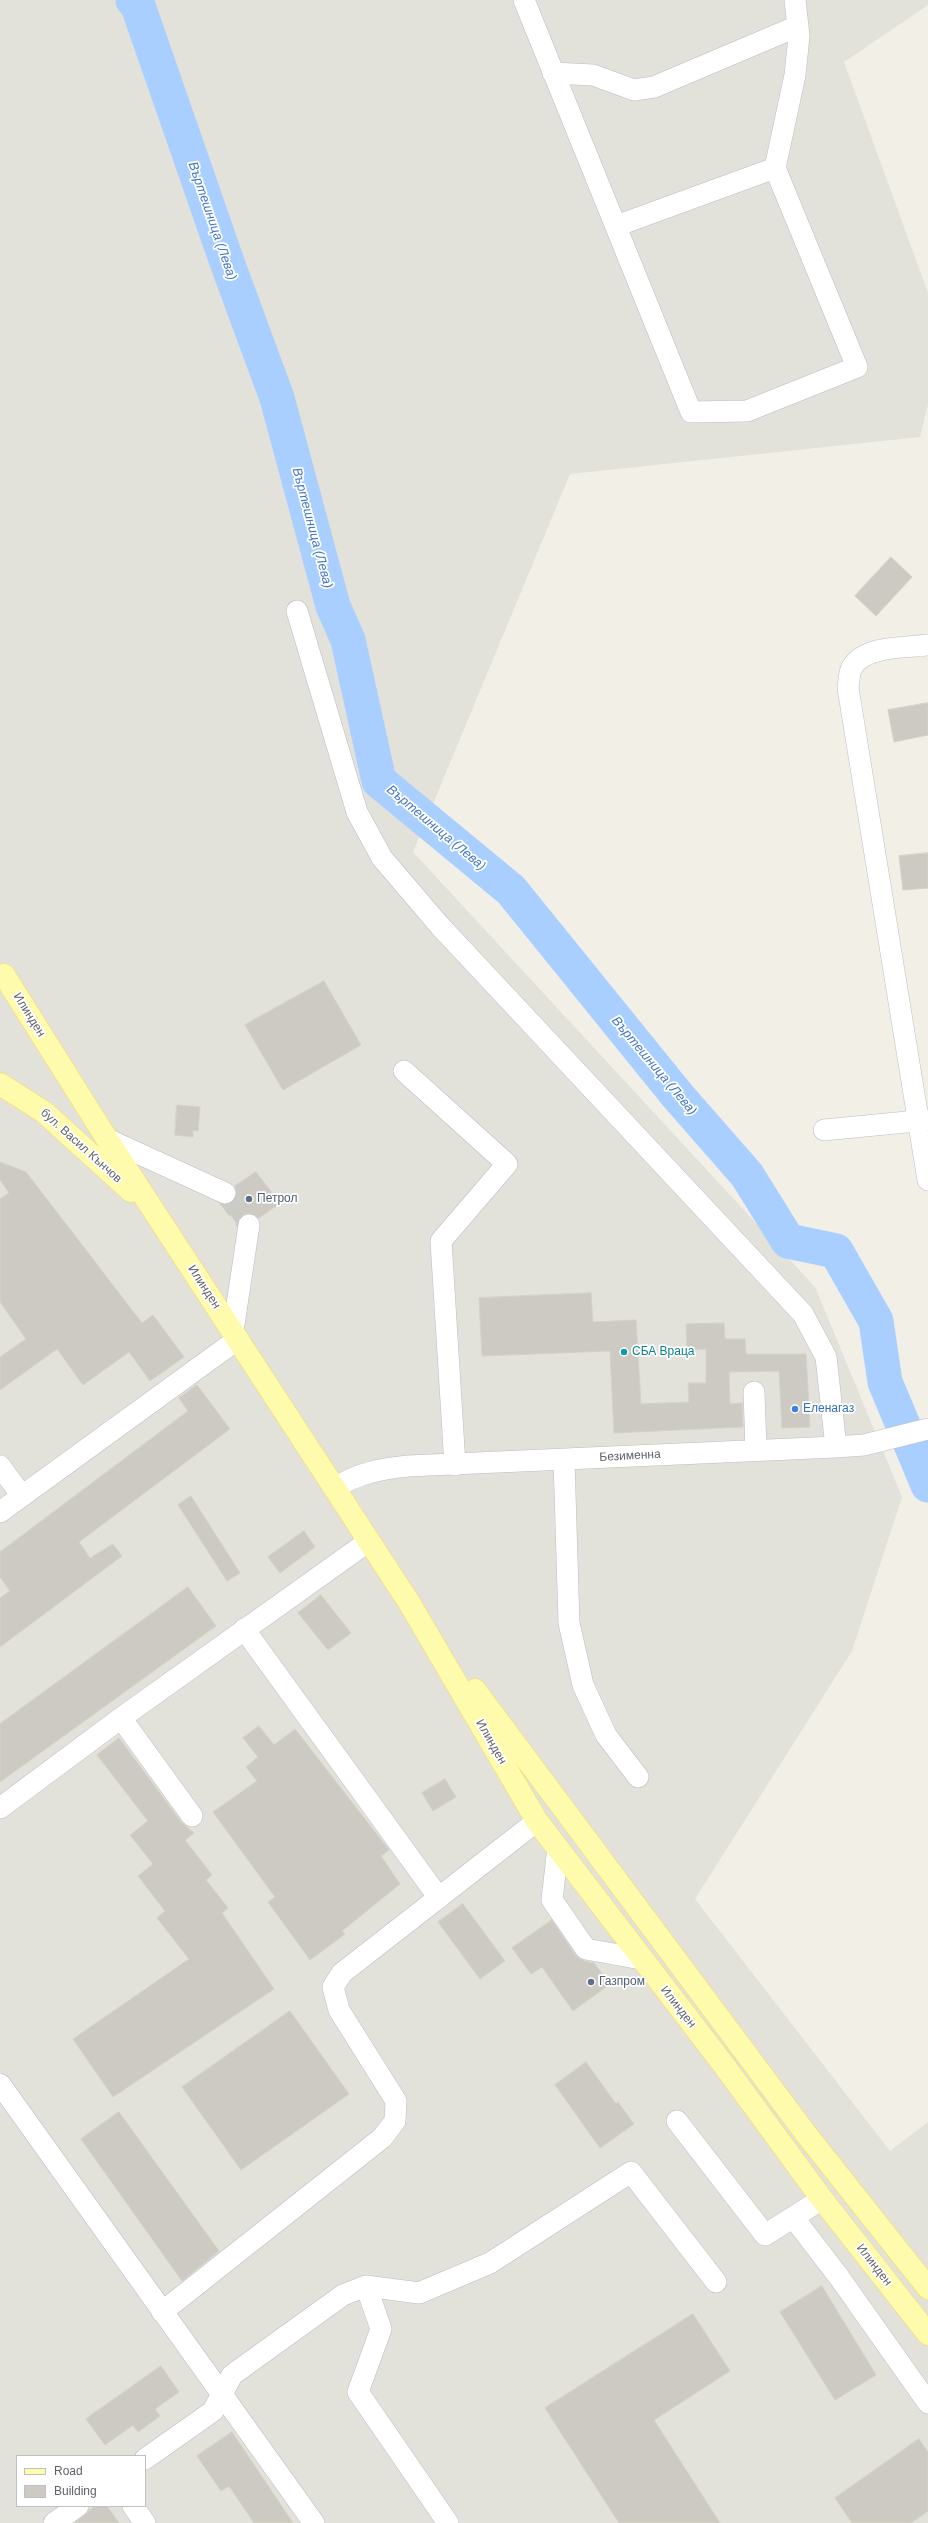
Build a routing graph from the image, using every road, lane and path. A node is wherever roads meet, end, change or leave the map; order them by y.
1 (524, 0) edge
2 (795, 0) edge
3 (798, 26) junction
4 (553, 73) junction
5 (775, 168) junction
6 (616, 226) junction
7 (297, 611) dead end
8 (928, 645) edge
9 (1, 975) edge
10 (404, 1071) dead end
11 (0, 1084) edge
12 (923, 1120) edge
13 (824, 1130) dead end
14 (107, 1140) junction
15 (928, 1180) edge
16 (225, 1194) tunnel mouth
17 (156, 1215) junction
18 (249, 1225) tunnel mouth
19 (235, 1335) junction
20 (754, 1392) dead end
21 (928, 1429) edge
22 (836, 1447) junction
23 (756, 1450) junction
24 (564, 1460) junction
25 (0, 1466) edge
26 (455, 1466) junction
27 (335, 1488) junction
28 (22, 1496) junction
29 (0, 1512) edge
30 (369, 1541) junction
31 (410, 1604) junction
32 (244, 1629) junction
33 (121, 1718) junction
34 (638, 1777) dead end
35 (0, 1808) edge
36 (192, 1816) dead end
37 (537, 1821) junction
38 (558, 1847) junction
39 (439, 1898) junction
40 (641, 1960) junction
41 (0, 2084) edge
42 (677, 2121) dead end
43 (822, 2199) junction
44 (793, 2217) junction
45 (716, 2282) dead end
46 (366, 2286) junction
47 (928, 2288) edge
48 (162, 2312) junction
49 (928, 2334) edge
50 (222, 2395) junction
51 (928, 2403) edge
52 (146, 2458) edge
53 (77, 2507) edge
54 (134, 2507) edge
55 (54, 2523) edge
56 (145, 2523) edge
57 (314, 2523) edge
58 (448, 2523) edge

1 - 4 street
2 - 3 street
3 - 4 street
3 - 5 street
4 - 6 street
5 - 6 street
5 - 6 street
7 - 22 street
8 - 12 street
9 - 14 main road, Илинден
10 - 26 street
11 - 17 main road, бул. Васил Кънчов
12 - 13 street
12 - 15 street
14 - 16 street
14 - 17 main road, Илинден
17 - 19 main road, Илинден
18 - 19 street
19 - 27 main road, Илинден
19 - 28 street
20 - 23 street
21 - 22 street, Безименна
22 - 23 street, Безименна
23 - 24 street, Безименна
24 - 26 street, Безименна
24 - 34 street
25 - 28 street
26 - 27 street, Безименна
27 - 30 main road, Илинден
28 - 29 street
30 - 31 main road, Илинден
30 - 32 street
31 - 37 main road, Илинден
31 - 47 main road, Илинден
32 - 33 street
32 - 39 street
33 - 35 street
33 - 36 street
37 - 38 main road, Илинден
37 - 39 street
38 - 40 main road, Илинден
38 - 40 street
39 - 48 street
40 - 43 main road, Илинден
41 - 48 street
42 - 44 street
43 - 44 street
43 - 49 main road, Илинден
44 - 51 street
45 - 46 street
46 - 50 street
46 - 58 street
48 - 50 street
50 - 52 street
50 - 57 street
53 - 55 street
54 - 56 street

